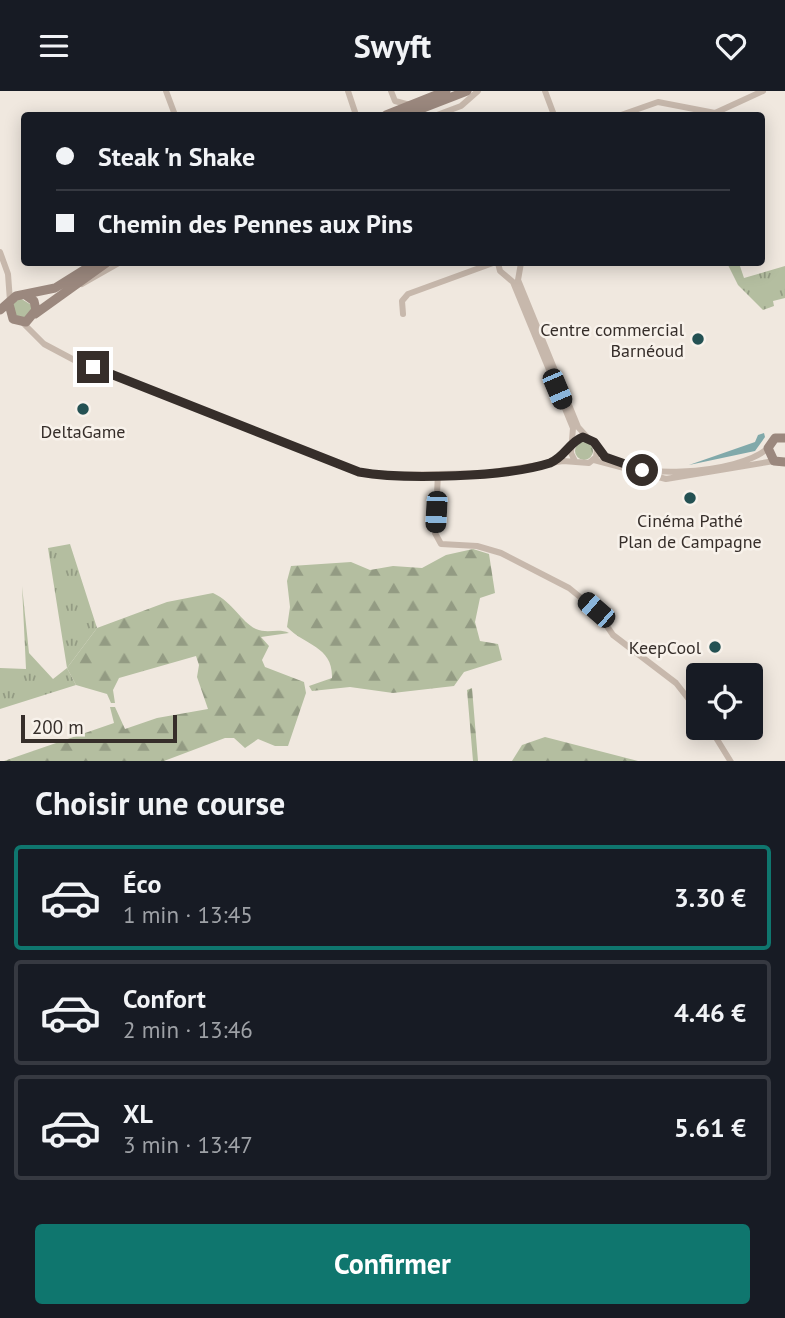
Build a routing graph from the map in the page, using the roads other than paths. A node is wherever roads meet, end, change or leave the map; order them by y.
1 (166, 91) edge
2 (348, 91) edge
3 (391, 91) edge
4 (446, 91) edge
5 (467, 91) edge
6 (478, 91) edge
7 (763, 91) edge
8 (546, 93) edge
9 (411, 105) junction
10 (175, 112) edge
11 (355, 112) edge
12 (394, 112) edge
13 (413, 112) edge
14 (453, 112) edge
15 (554, 112) edge
16 (630, 112) edge
17 (710, 112) edge
18 (717, 112) edge
19 (0, 252) edge
20 (90, 266) edge
21 (102, 266) edge
22 (113, 266) edge
23 (488, 266) edge
24 (497, 266) edge
25 (520, 266) edge
26 (517, 273) junction
27 (509, 276) junction
28 (9, 283) junction
29 (61, 293) junction
30 (23, 295) junction
31 (10, 303) junction
32 (0, 310) edge
33 (403, 314) dead end
34 (34, 315) junction
35 (0, 321) edge
36 (18, 321) junction
37 (34, 335) junction
38 (783, 436) edge
39 (586, 437) junction
40 (572, 446) junction
41 (597, 448) junction
42 (768, 448) junction
43 (594, 460) junction
44 (554, 461) junction
45 (575, 461) junction
46 (774, 461) junction
47 (785, 462) edge
48 (438, 474) junction
49 (686, 696) edge
50 (718, 740) edge
51 (731, 761) edge

1 - 10 street
2 - 11 street
3 - 9 street
4 - 9 main road
5 - 13 main road
6 - 14 street
7 - 18 street
8 - 15 street
9 - 12 main road
16 - 17 street
19 - 28 street
20 - 30 main road
21 - 29 main road
22 - 29 street
23 - 33 street
24 - 27 street
25 - 26 street
26 - 27 street
26 - 39 street
27 - 40 street
28 - 30 street
28 - 31 street
29 - 34 main road
30 - 31 main road
30 - 34 main road
31 - 32 main road
31 - 36 main road
34 - 36 main road
34 - 37 street
35 - 36 main road
36 - 37 street
37 - 48 street
38 - 42 main road
39 - 40 street
39 - 41 street
40 - 44 street
40 - 45 street
41 - 42 street
41 - 43 street
42 - 46 main road
43 - 45 street
43 - 46 street
44 - 45 street
44 - 48 street
46 - 47 main road
48 - 49 street
50 - 51 street

